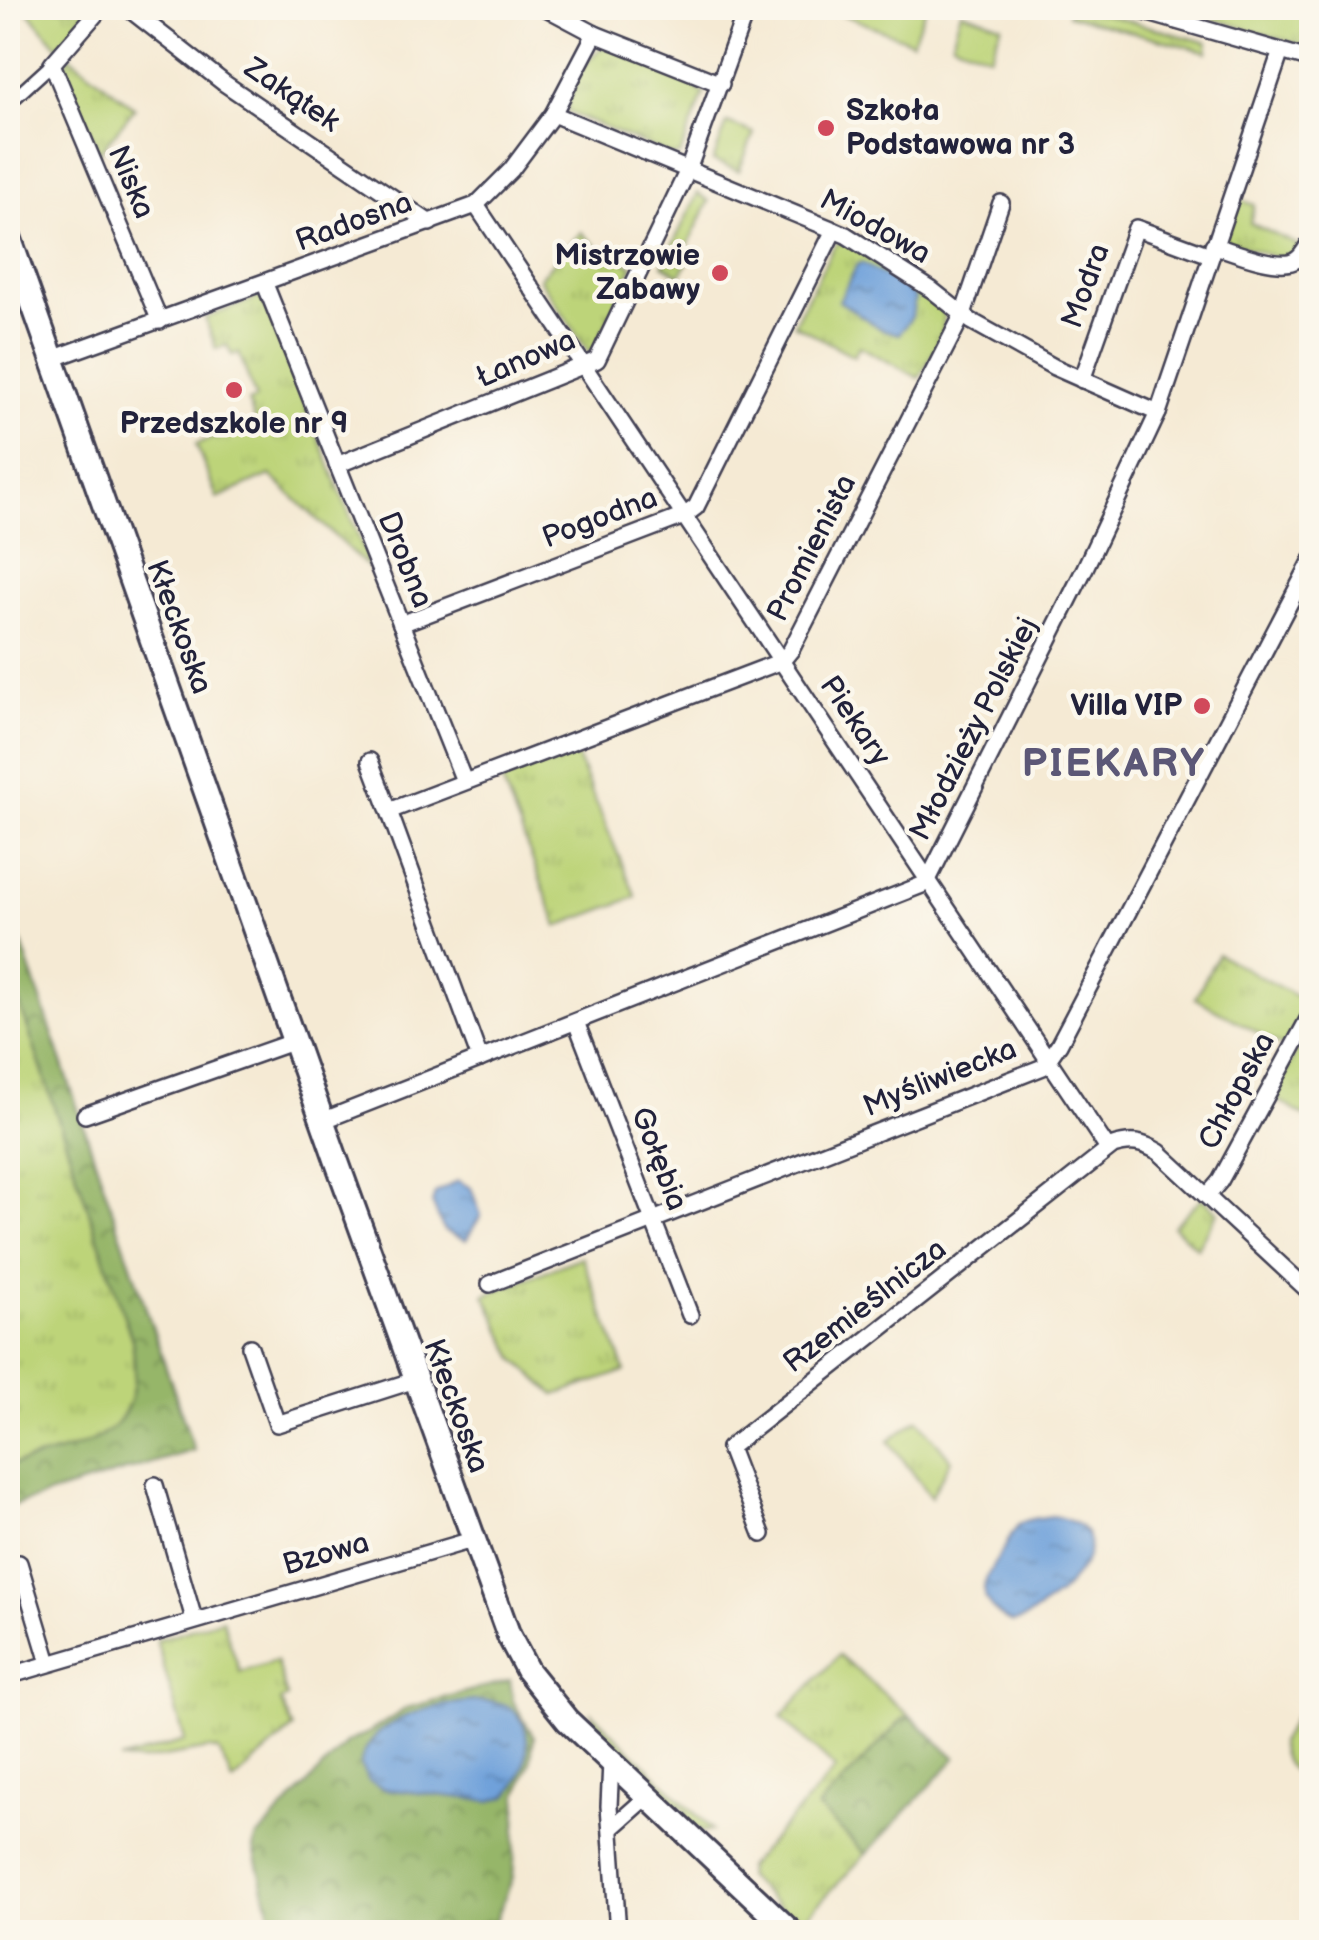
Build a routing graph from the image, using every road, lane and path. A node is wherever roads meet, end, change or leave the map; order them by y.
1 (101, 8) edge
2 (128, 8) edge
3 (546, 8) edge
4 (747, 8) edge
5 (1130, 8) edge
6 (595, 34) junction
7 (1281, 51) junction
8 (1312, 60) edge
9 (52, 64) junction
10 (721, 84) junction
11 (8, 104) edge
12 (553, 114) junction
13 (688, 170) junction
14 (1000, 202) dead end
15 (476, 205) junction
16 (430, 223) junction
17 (834, 230) junction
18 (8, 234) edge
19 (1311, 240) edge
20 (1212, 250) junction
21 (265, 284) junction
22 (963, 314) junction
23 (160, 321) junction
24 (52, 359) junction
25 (584, 367) junction
26 (1082, 380) junction
27 (1158, 413) junction
28 (337, 464) junction
29 (684, 516) junction
30 (1312, 560) edge
31 (401, 624) junction
32 (782, 661) junction
33 (370, 760) dead end
34 (464, 782) junction
35 (389, 811) junction
36 (928, 880) junction
37 (1312, 1012) edge
38 (576, 1022) junction
39 (294, 1041) junction
40 (480, 1059) junction
41 (1049, 1060) junction
42 (85, 1115) dead end
43 (322, 1121) junction
44 (1108, 1149) junction
45 (1208, 1196) junction
46 (653, 1221) junction
47 (490, 1284) dead end
48 (1312, 1294) edge
49 (690, 1315) dead end
50 (250, 1347) dead end
51 (415, 1380) junction
52 (155, 1486) dead end
53 (762, 1534) dead end
54 (472, 1540) junction
55 (18, 1562) dead end
56 (194, 1620) junction
57 (49, 1663) junction
58 (8, 1676) edge
59 (611, 1762) junction
60 (647, 1797) junction
61 (612, 1828) junction
62 (618, 1932) edge
63 (791, 1932) edge

1 - 9 street
2 - 16 street, Zakątek
3 - 6 street
4 - 10 street, Łanowa
5 - 7 street
6 - 10 street
6 - 12 street, Radosna
7 - 8 street
7 - 20 street, Młodzieży Polskiej
9 - 11 street
9 - 23 street, Niska
10 - 13 street, Łanowa
12 - 13 street, Miodowa
12 - 15 street, Radosna
13 - 17 street, Miodowa
13 - 25 street, Łanowa
14 - 22 street, Promienista
15 - 16 street, Radosna
15 - 25 street, Piekary
16 - 21 street, Radosna
17 - 22 street, Miodowa
17 - 29 street, Pogodna
18 - 24 main road, Kłeckoska
19 - 20 street
20 - 26 street, Modra
20 - 27 street, Młodzieży Polskiej
21 - 23 street, Radosna
21 - 28 street, Drobna
22 - 26 street, Miodowa
22 - 32 street, Promienista
23 - 24 street, Radosna
24 - 39 main road, Kłeckoska
25 - 28 street, Łanowa
25 - 29 street, Piekary
26 - 27 street, Miodowa
27 - 36 street, Młodzieży Polskiej
28 - 31 street, Drobna
29 - 31 street, Pogodna
29 - 32 street, Piekary
30 - 41 street, Myśliwiecka
31 - 34 street, Drobna
32 - 34 street, Promienista
32 - 36 street, Piekary
33 - 35 street
34 - 35 street
35 - 40 street
36 - 38 street, Młodzieży Polskiej
36 - 41 street, Piekary
37 - 45 street, Chłopska
38 - 40 street, Młodzieży Polskiej
38 - 46 street, Gołębia
39 - 42 street
39 - 43 main road, Kłeckoska
40 - 43 street, Młodzieży Polskiej
41 - 44 street, Piekary
41 - 46 street, Myśliwiecka
43 - 51 main road, Kłeckoska
44 - 45 street
44 - 53 street, Rzemieślnicza
45 - 48 street
46 - 47 street, Myśliwiecka
46 - 49 street, Gołębia
50 - 51 street
51 - 54 main road, Kłeckoska
52 - 56 street
54 - 56 street, Bzowa
54 - 59 main road, Kłeckoska
55 - 57 street
56 - 57 street, Bzowa
57 - 58 street, Bzowa
59 - 60 main road, Kłeckoska
59 - 61 street
60 - 61 street
60 - 63 main road, Kłeckoska
61 - 62 street

